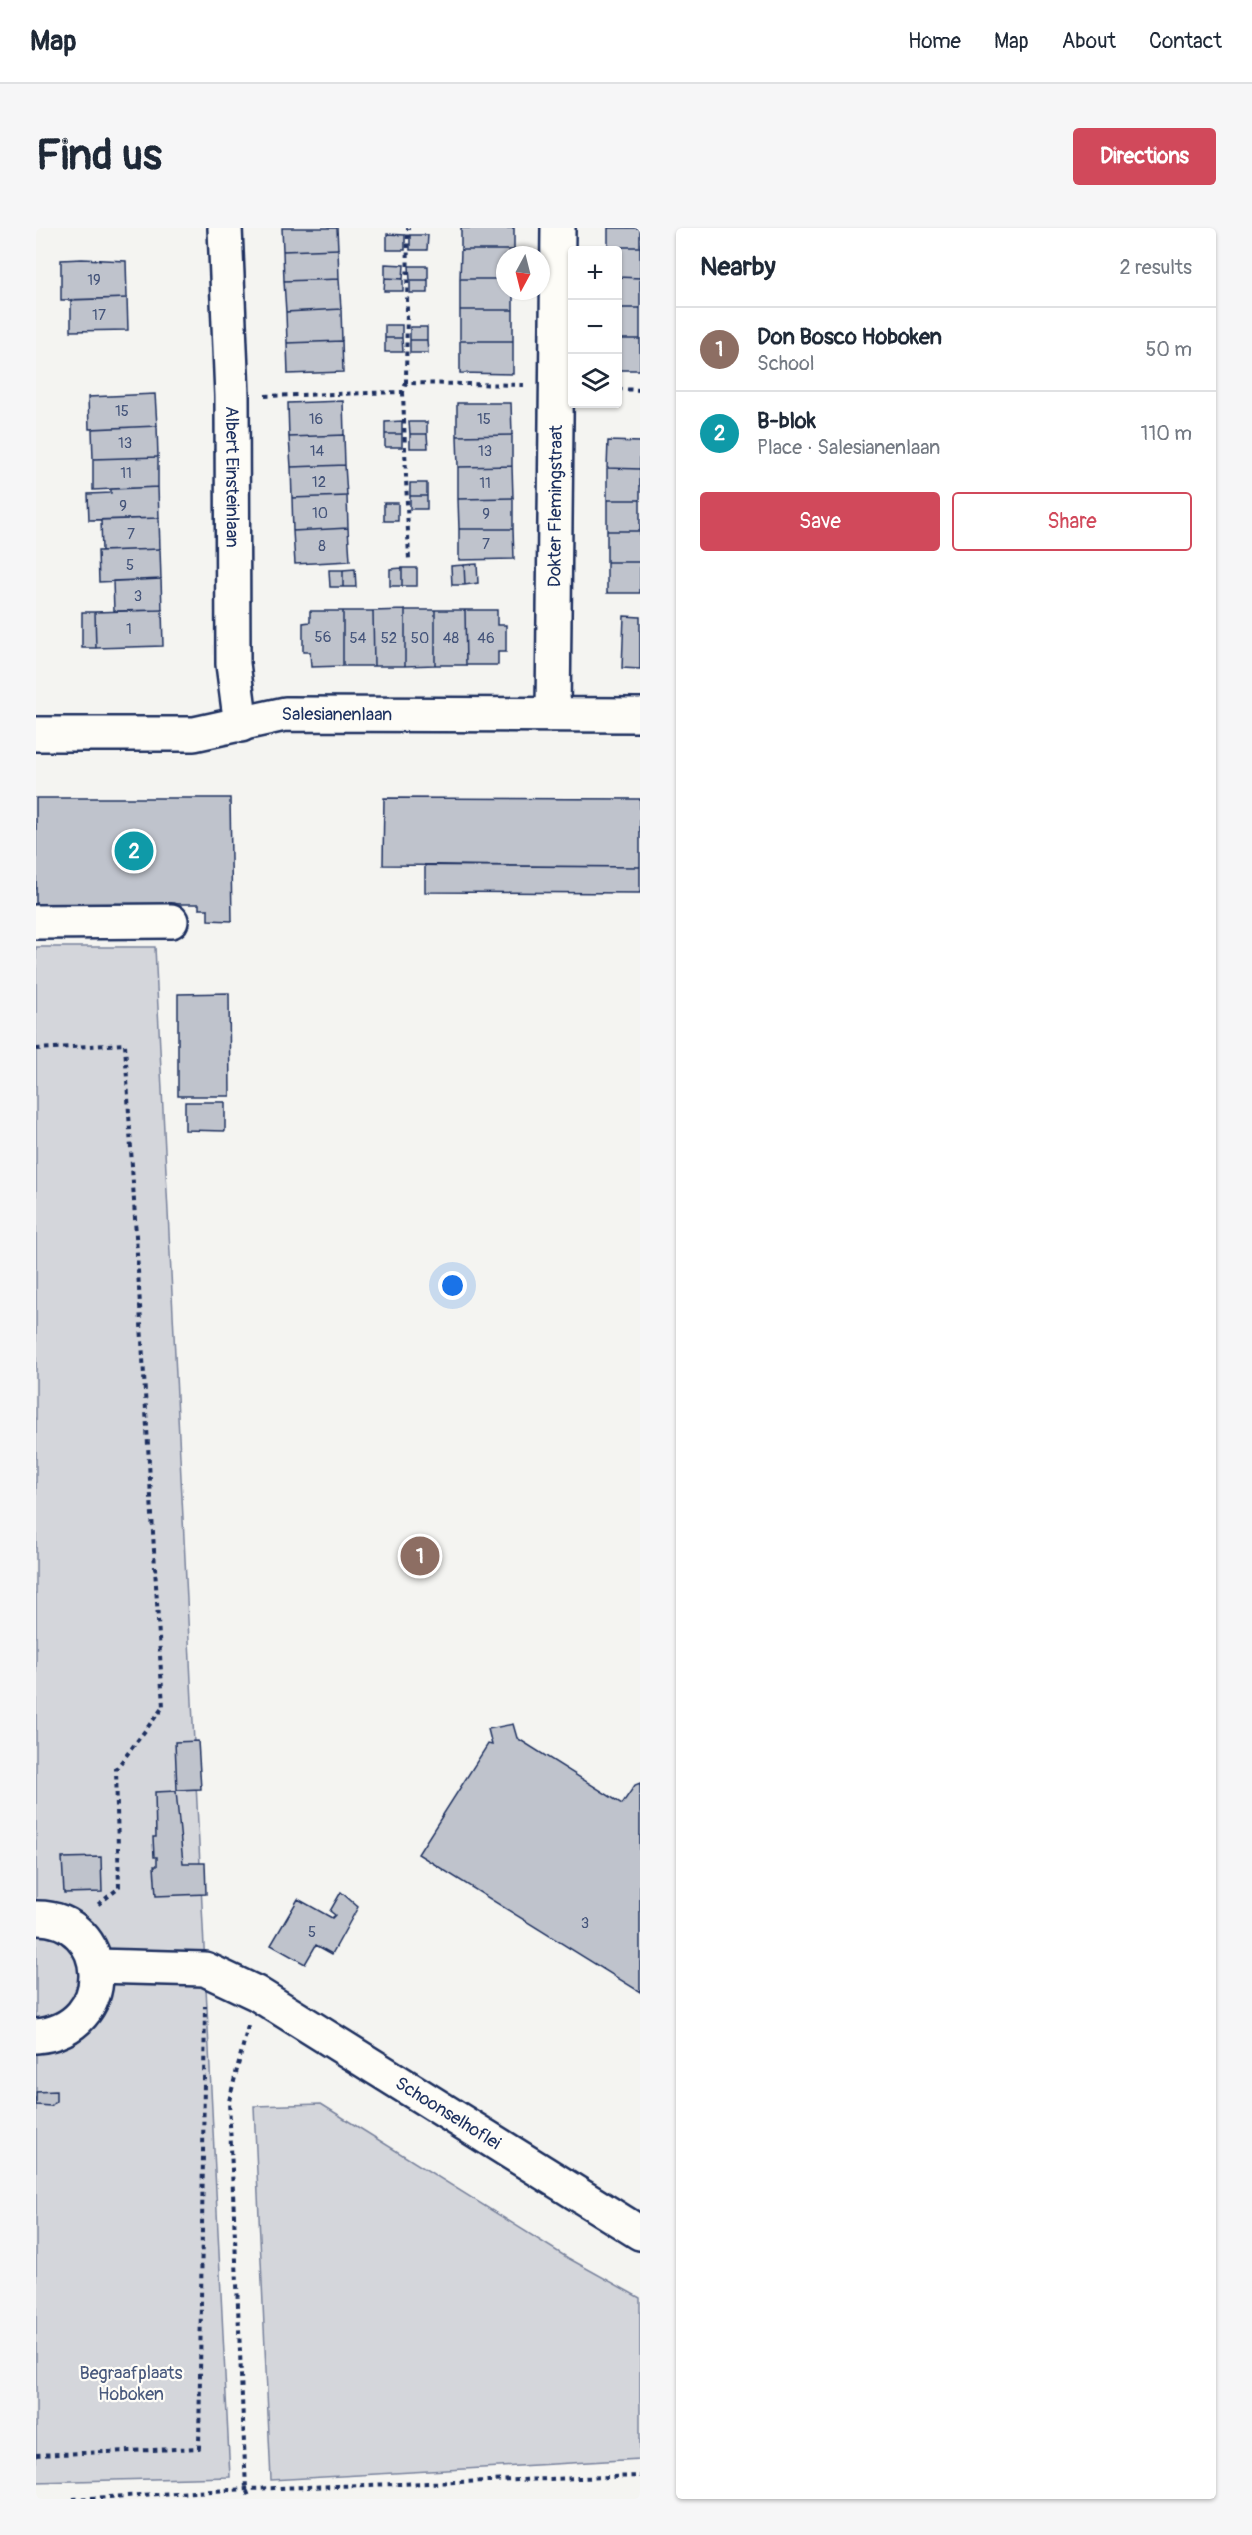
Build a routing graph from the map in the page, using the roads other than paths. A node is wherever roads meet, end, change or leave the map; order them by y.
1 (225, 228) edge
2 (558, 228) edge
3 (553, 713) junction
4 (640, 715) edge
5 (241, 724) junction
6 (36, 734) edge
7 (171, 921) dead end
8 (36, 922) edge
9 (36, 1918) edge
10 (96, 1966) junction
11 (36, 2036) edge
12 (640, 2233) edge

1 - 5 street, Albert Einsteinlaan
2 - 3 street, Dokter Flemingstraat
3 - 4 street, Salesianenlaan
3 - 5 street, Salesianenlaan
5 - 6 street, Salesianenlaan
7 - 8 street
9 - 10 street
10 - 11 street
10 - 12 street, Schoonselhoflei

